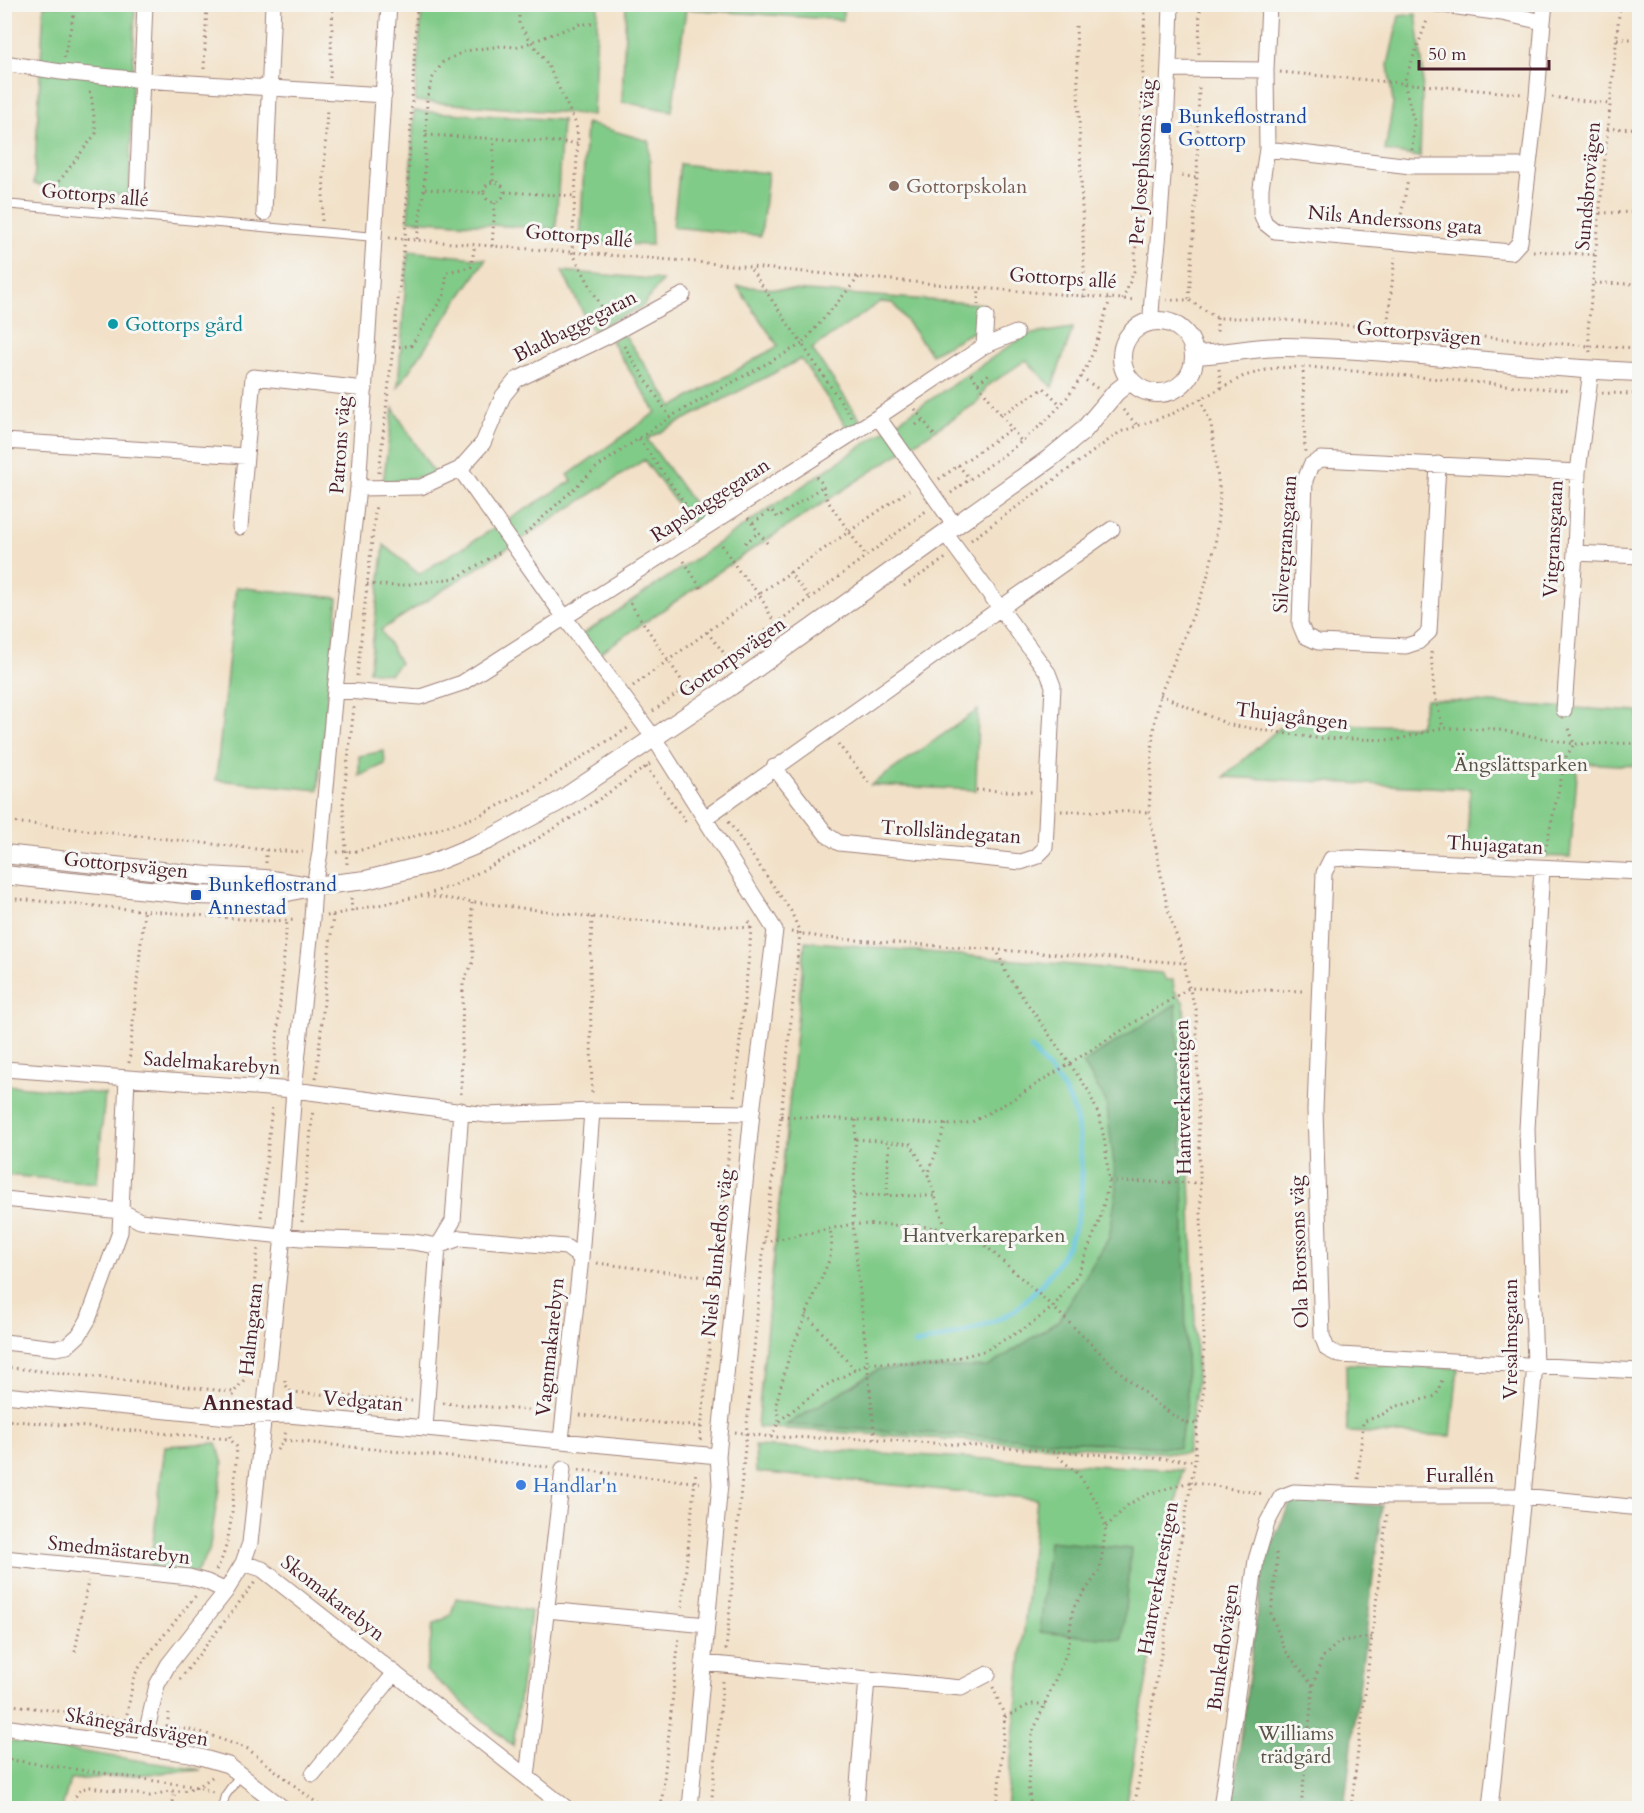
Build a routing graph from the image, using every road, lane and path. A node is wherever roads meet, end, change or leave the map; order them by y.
1 (76, 4) edge
2 (145, 4) edge
3 (207, 4) edge
4 (273, 4) edge
5 (333, 4) edge
6 (389, 4) edge
7 (417, 4) edge
8 (519, 4) edge
9 (1145, 4) edge
10 (1171, 4) edge
11 (1200, 4) edge
12 (1269, 4) edge
13 (1545, 4) edge
14 (1620, 4) edge
15 (1433, 8) edge
16 (1543, 22) junction
17 (594, 24) dead end
18 (1076, 26) dead end
19 (1617, 39) junction
20 (1640, 39) edge
21 (531, 42) junction
22 (4, 63) edge
23 (1170, 69) junction
24 (1200, 70) junction
25 (1266, 70) junction
26 (61, 72) junction
27 (142, 81) junction
28 (1404, 82) junction
29 (203, 84) junction
30 (270, 88) junction
31 (329, 93) junction
32 (384, 95) junction
33 (1537, 96) junction
34 (1610, 104) junction
35 (1185, 123) dead end
36 (1198, 125) junction
37 (1640, 128) edge
38 (1607, 129) junction
39 (426, 135) junction
40 (494, 139) junction
41 (578, 143) junction
42 (1267, 148) junction
43 (1411, 166) junction
44 (1528, 166) junction
45 (1182, 176) dead end
46 (1197, 177) junction
47 (493, 181) junction
48 (424, 189) junction
49 (505, 192) junction
50 (483, 193) junction
51 (575, 196) junction
52 (137, 197) dead end
53 (495, 203) junction
54 (4, 204) edge
55 (39, 207) junction
56 (1640, 212) edge
57 (264, 213) dead end
58 (1600, 213) junction
59 (322, 232) junction
60 (375, 237) junction
61 (405, 238) junction
62 (417, 239) junction
63 (475, 244) junction
64 (492, 246) junction
65 (1516, 246) junction
66 (572, 252) junction
67 (1597, 255) junction
68 (750, 268) junction
69 (860, 277) junction
70 (1594, 283) junction
71 (1640, 284) edge
72 (683, 296) dead end
73 (1085, 297) junction
74 (1110, 299) junction
75 (1123, 300) junction
76 (1151, 300) junction
77 (986, 317) dead end
78 (1151, 321) junction
79 (615, 332) junction
80 (1016, 333) dead end
81 (802, 344) junction
82 (984, 346) junction
83 (1589, 346) junction
84 (393, 347) junction
85 (1640, 348) edge
86 (1194, 355) junction
87 (961, 361) junction
88 (1303, 366) junction
89 (1591, 370) junction
90 (1640, 372) edge
91 (989, 374) dead end
92 (1130, 381) junction
93 (978, 383) junction
94 (365, 389) junction
95 (1589, 392) junction
96 (1640, 394) edge
97 (904, 399) junction
98 (1201, 399) junction
99 (1060, 404) junction
100 (1001, 416) junction
101 (670, 417) junction
102 (878, 417) junction
103 (923, 420) junction
104 (916, 424) dead end
105 (858, 429) junction
106 (1011, 429) junction
107 (935, 436) dead end
108 (639, 439) junction
109 (4, 441) edge
110 (1021, 441) junction
111 (246, 456) junction
112 (1438, 464) junction
113 (958, 465) junction
114 (460, 469) junction
115 (1578, 471) junction
116 (816, 477) dead end
117 (970, 479) junction
118 (1305, 480) junction
119 (925, 483) junction
120 (823, 486) junction
121 (358, 488) junction
122 (378, 488) junction
123 (938, 502) junction
124 (737, 507) junction
125 (753, 524) junction
126 (240, 527) dead end
127 (703, 529) junction
128 (1112, 529) dead end
129 (950, 530) junction
130 (848, 531) junction
131 (759, 532) junction
132 (720, 542) dead end
133 (745, 543) dead end
134 (767, 543) dead end
135 (513, 544) junction
136 (675, 547) junction
137 (957, 550) junction
138 (1575, 553) junction
139 (866, 556) junction
140 (1640, 556) edge
141 (789, 572) junction
142 (367, 584) junction
143 (702, 590) dead end
144 (759, 594) junction
145 (810, 598) junction
146 (630, 603) dead end
147 (1000, 609) junction
148 (565, 618) junction
149 (775, 624) junction
150 (707, 632) junction
151 (1429, 632) junction
152 (728, 658) junction
153 (669, 661) junction
154 (686, 687) junction
155 (335, 690) junction
156 (356, 692) junction
157 (622, 694) junction
158 (1160, 695) junction
159 (1564, 710) joint
160 (640, 720) junction
161 (1443, 728) junction
162 (827, 730) junction
163 (654, 738) junction
164 (1640, 743) edge
165 (1574, 744) junction
166 (646, 766) dead end
167 (774, 767) junction
168 (871, 784) dead end
169 (976, 790) dead end
170 (1049, 793) junction
171 (1048, 811) junction
172 (1149, 812) junction
173 (705, 818) junction
174 (4, 821) edge
175 (687, 824) dead end
176 (346, 851) junction
177 (320, 852) junction
178 (4, 854) edge
179 (1349, 858) joint
180 (1542, 868) junction
181 (1640, 872) edge
182 (4, 875) edge
183 (314, 886) junction
184 (4, 898) edge
185 (11, 899) junction
186 (145, 901) dead end
187 (472, 903) junction
188 (745, 910) dead end
189 (144, 912) junction
190 (591, 917) junction
191 (312, 919) junction
192 (287, 920) junction
193 (751, 928) junction
194 (775, 930) junction
195 (997, 950) junction
196 (1185, 963) junction
197 (4, 965) edge
198 (1189, 988) junction
199 (1318, 991) junction
200 (1070, 1063) junction
201 (4, 1069) edge
202 (127, 1078) junction
203 (273, 1089) junction
204 (294, 1090) junction
205 (461, 1110) junction
206 (592, 1111) junction
207 (732, 1112) junction
208 (752, 1113) junction
209 (781, 1116) dead end
210 (856, 1120) junction
211 (946, 1125) junction
212 (855, 1139) junction
213 (889, 1142) junction
214 (928, 1175) junction
215 (1109, 1181) junction
216 (1200, 1184) junction
217 (854, 1195) junction
218 (887, 1195) junction
219 (935, 1196) junction
220 (4, 1199) edge
221 (121, 1211) junction
222 (853, 1224) junction
223 (830, 1229) junction
224 (946, 1229) junction
225 (259, 1233) junction
226 (283, 1236) junction
227 (764, 1242) dead end
228 (438, 1246) junction
229 (581, 1258) junction
230 (715, 1279) junction
231 (735, 1279) junction
232 (1053, 1307) junction
233 (806, 1314) junction
234 (4, 1342) edge
235 (1448, 1361) junction
236 (868, 1363) junction
237 (1535, 1365) junction
238 (4, 1367) edge
239 (855, 1370) junction
240 (1640, 1371) edge
241 (234, 1392) junction
242 (291, 1392) dead end
243 (4, 1395) edge
244 (428, 1402) junction
245 (564, 1413) junction
246 (262, 1416) junction
247 (229, 1417) junction
248 (4, 1420) edge
249 (779, 1421) junction
250 (1197, 1424) junction
251 (702, 1427) junction
252 (425, 1428) junction
253 (720, 1429) junction
254 (771, 1437) junction
255 (230, 1439) junction
256 (875, 1439) junction
257 (284, 1440) dead end
258 (561, 1440) junction
259 (1052, 1451) junction
260 (698, 1454) junction
261 (718, 1456) junction
262 (1194, 1461) junction
263 (563, 1469) junction
264 (695, 1482) junction
265 (1190, 1482) junction
266 (720, 1484) junction
267 (1357, 1494) junction
268 (1389, 1496) junction
269 (1523, 1496) junction
270 (1281, 1497) junction
271 (1640, 1508) edge
272 (1106, 1527) junction
273 (1275, 1550) dead end
274 (4, 1558) edge
275 (243, 1563) junction
276 (91, 1567) junction
277 (207, 1582) junction
278 (226, 1591) junction
279 (546, 1610) junction
280 (680, 1623) junction
281 (707, 1625) junction
282 (1372, 1637) junction
283 (75, 1652) dead end
284 (703, 1663) junction
285 (395, 1673) junction
286 (988, 1674) joint
287 (867, 1679) junction
288 (1313, 1686) junction
289 (1045, 1704) junction
290 (1005, 1717) junction
291 (126, 1720) dead end
292 (4, 1727) edge
293 (143, 1746) junction
294 (4, 1759) edge
295 (228, 1765) junction
296 (313, 1774) dead end
297 (240, 1775) junction
298 (527, 1777) junction
299 (198, 1787) junction
300 (175, 1791) junction
301 (225, 1796) junction
302 (73, 1809) edge
303 (172, 1809) edge
304 (222, 1809) edge
305 (283, 1809) edge
306 (566, 1809) edge
307 (662, 1809) edge
308 (690, 1809) edge
309 (856, 1809) edge
310 (997, 1809) edge
311 (1031, 1809) edge
312 (1134, 1809) edge
313 (1221, 1809) edge
314 (1301, 1809) edge
315 (1351, 1809) edge
316 (1490, 1809) edge

1 - 26 path
2 - 27 street
3 - 29 path
4 - 30 street
5 - 31 path
6 - 32 street, Patrons väg
7 - 61 path
8 - 21 path
9 - 75 path
10 - 23 street, Per Josephssons väg
11 - 24 path
12 - 25 street, Nils Anderssons gata
13 - 16 street
14 - 19 path, Sundsbrovägen
15 - 16 street
15 - 28 path
16 - 33 street
17 - 21 path
18 - 73 path
19 - 20 path
19 - 34 path, Sundsbrovägen
21 - 39 path
21 - 41 path
22 - 26 street
23 - 24 street
23 - 76 street, Per Josephssons väg
24 - 25 street
24 - 36 path
25 - 28 path
25 - 42 street, Nils Anderssons gata
26 - 27 street
26 - 55 path
27 - 29 street
27 - 52 street
28 - 33 path
28 - 43 path
29 - 30 street
30 - 31 street
30 - 57 street
31 - 32 street
31 - 59 path
32 - 60 street, Patrons väg
33 - 34 path
33 - 44 street
34 - 38 path, Sundsbrovägen
35 - 36 path
36 - 46 path
37 - 38 path
38 - 58 path, Sundsbrovägen
39 - 40 path
39 - 48 path
40 - 41 path
40 - 47 path
41 - 51 path
42 - 43 street
42 - 65 street, Nils Anderssons gata
43 - 44 street
44 - 65 street
45 - 46 path
46 - 83 path
47 - 49 path
47 - 50 path
48 - 50 path
48 - 62 path
49 - 51 path
49 - 53 path
50 - 53 path
51 - 66 path
53 - 64 path
54 - 55 lane, Gottorps allé
55 - 59 lane, Gottorps allé
56 - 58 path
58 - 67 path, Sundsbrovägen
59 - 60 lane, Gottorps allé
60 - 61 path, Gottorps allé
60 - 94 street, Patrons väg
61 - 62 path, Gottorps allé
61 - 84 path
62 - 63 path, Gottorps allé
63 - 64 path, Gottorps allé
63 - 84 path
64 - 66 path, Gottorps allé
65 - 67 path
66 - 68 path, Gottorps allé
66 - 79 path
67 - 70 path, Sundsbrovägen
68 - 69 path, Gottorps allé
68 - 81 path
69 - 73 path, Gottorps allé
69 - 81 path
70 - 71 path
70 - 83 path, Sundsbrovägen
72 - 79 street, Bladbaggegatan
73 - 74 path, Gottorps allé
74 - 75 path, Gottorps allé
74 - 99 path
75 - 76 path, Gottorps allé
76 - 78 street, Per Josephssons väg
77 - 82 street
78 - 86 street
78 - 92 street
79 - 101 path
79 - 114 street, Bladbaggegatan
80 - 82 street, Rapsbaggegatan
81 - 101 path
81 - 105 path
82 - 87 street, Rapsbaggegatan
83 - 85 path
83 - 89 path, Sundsbrovägen
84 - 122 path
86 - 89 street, Gottorpsvägen
86 - 92 street
87 - 93 path
87 - 97 street, Rapsbaggegatan
88 - 95 path
88 - 98 path
88 - 118 path
89 - 90 street, Gottorpsvägen
89 - 95 street, Vitgransgatan
91 - 93 path
92 - 129 street, Gottorpsvägen
93 - 100 path
94 - 111 street
94 - 121 street, Patrons väg
95 - 96 path
95 - 115 street, Vitgransgatan
97 - 102 street, Rapsbaggegatan
97 - 103 path
98 - 137 path
98 - 158 path, Hantverkarestigen
99 - 100 path
99 - 110 path
100 - 106 path
101 - 108 path
102 - 105 street, Rapsbaggegatan
102 - 119 street
103 - 104 path
103 - 107 path
105 - 124 street, Rapsbaggegatan
106 - 110 path
106 - 113 path
108 - 127 path
108 - 135 path
109 - 111 street
110 - 117 path
111 - 126 street
112 - 115 street, Silvergransgatan
112 - 118 street, Silvergransgatan
112 - 151 street
113 - 117 path
113 - 119 path
114 - 122 street, Bladbaggegatan
114 - 135 street
115 - 138 street, Vitgransgatan
116 - 120 path
117 - 123 path
118 - 151 street, Silvergransgatan
119 - 123 street
119 - 130 path
120 - 125 path
120 - 130 path
121 - 122 street, Bladbaggegatan
121 - 155 street, Patrons väg
122 - 142 path
123 - 129 street
123 - 139 path
124 - 125 path
124 - 127 street, Rapsbaggegatan
125 - 131 path
127 - 136 street, Rapsbaggegatan
128 - 147 street
129 - 137 street, Trollsländegatan
129 - 163 street, Gottorpsvägen
130 - 139 path
130 - 141 path
131 - 133 path
131 - 134 path
132 - 144 path
135 - 142 path
135 - 148 street
136 - 143 path
136 - 148 street, Rapsbaggegatan
137 - 147 street, Trollsländegatan
138 - 140 street
138 - 159 street, Vitgransgatan
139 - 145 path
141 - 144 path
141 - 145 path
142 - 156 path
144 - 149 path
144 - 150 path
145 - 149 path
146 - 153 path
147 - 162 street
147 - 170 street, Trollsländegatan
148 - 156 street, Rapsbaggegatan
148 - 157 street
149 - 152 path
150 - 152 path
150 - 153 path
151 - 161 path
152 - 154 path
153 - 154 path
153 - 157 path
154 - 160 path
155 - 156 street, Rapsbaggegatan
155 - 177 street, Patrons väg
156 - 176 path
157 - 160 street
158 - 161 path, Thujagången
158 - 172 path, Hantverkarestigen
159 - 165 path
160 - 163 street
160 - 176 path
161 - 165 path, Thujagången
162 - 167 street
162 - 168 path
163 - 173 street
163 - 183 street, Gottorpsvägen
164 - 165 path, Thujagången
165 - 180 path
166 - 175 path
167 - 171 street, Trollsländegatan
167 - 173 street
169 - 170 path
170 - 171 street, Trollsländegatan
171 - 172 path
172 - 196 path, Hantverkarestigen
173 - 194 street
174 - 177 path
176 - 177 path
177 - 183 street, Patrons väg
178 - 183 street, Gottorpsvägen
179 - 180 street, Thujagatan
179 - 199 street, Ola Brorssons väg
180 - 181 street, Thujagatan
180 - 237 street, Vresalmsgatan
182 - 183 street, Gottorpsvägen
183 - 191 street, Halmgatan
184 - 185 path
185 - 189 path
185 - 197 path
186 - 189 path
187 - 190 path
187 - 191 path
187 - 205 path
188 - 193 path
189 - 192 path
189 - 202 path
190 - 193 path
190 - 206 path
191 - 192 path
191 - 204 street, Halmgatan
192 - 203 path
193 - 194 path
193 - 207 path
194 - 195 path
194 - 208 street, Niels Bunkeflos väg
195 - 196 path
195 - 200 path
196 - 198 path, Hantverkarestigen
198 - 199 path
198 - 200 path
198 - 216 path, Hantverkarestigen
199 - 235 street, Ola Brorssons väg
200 - 211 path
200 - 215 path
201 - 202 street, Sadelmakarebyn
202 - 203 street, Sadelmakarebyn
202 - 221 street, Sadelmakarebyn
203 - 204 street, Sadelmakarebyn
203 - 225 path
204 - 205 street
204 - 226 street, Halmgatan
205 - 206 street
205 - 228 street
206 - 207 street
206 - 229 street, Vagnmakarebyn
207 - 208 street
207 - 230 path
208 - 231 street, Niels Bunkeflos väg
209 - 210 path
210 - 211 path
210 - 212 path
211 - 214 path
212 - 213 path
212 - 217 path
213 - 214 path
213 - 218 path
214 - 219 path
215 - 216 path
215 - 232 path
216 - 250 path, Hantverkarestigen
217 - 218 path
217 - 222 path
218 - 219 path
219 - 224 path
220 - 221 street
221 - 225 street
221 - 234 street, Sadelmakarebyn
222 - 223 path
222 - 224 path
222 - 236 path
223 - 227 path
223 - 233 path
224 - 232 path
225 - 226 street
225 - 241 path
226 - 228 street, Vagnmakarebyn
226 - 246 street, Halmgatan
228 - 229 street, Vagnmakarebyn
228 - 244 street
229 - 230 path
229 - 245 street, Vagnmakarebyn
230 - 231 path
230 - 251 path
231 - 253 street, Niels Bunkeflos väg
232 - 236 path
232 - 250 path
233 - 239 path
233 - 249 path
235 - 237 street, Ola Brorssons väg
235 - 267 path
236 - 239 path
236 - 256 path
237 - 240 street, Ola Brorssons väg
237 - 269 street, Vresalmsgatan
238 - 241 path
239 - 249 path
241 - 247 path
242 - 244 path
243 - 247 street, Vedgatan
244 - 245 path
244 - 252 street
245 - 251 path
245 - 258 street, Vagnmakarebyn
246 - 247 street, Vedgatan
246 - 252 street, Vedgatan
246 - 275 street, Halmgatan
247 - 255 path
248 - 255 path
249 - 254 path
250 - 262 path, Hantverkarestigen
251 - 253 path
251 - 260 path
252 - 258 street, Vedgatan
253 - 254 path
253 - 261 street, Niels Bunkeflos väg
254 - 256 path
255 - 277 path
256 - 259 path
257 - 263 path
258 - 260 street, Vedgatan
259 - 262 path
259 - 272 path
260 - 261 street, Vedgatan
260 - 264 path
261 - 266 street, Niels Bunkeflos väg
262 - 265 path, Hantverkarestigen
263 - 264 path
263 - 279 street
264 - 266 path
264 - 280 path
265 - 270 path
265 - 272 path
265 - 312 path, Hantverkarestigen
266 - 281 street, Niels Bunkeflos väg
267 - 268 street, Furallén
267 - 270 street, Furallén
268 - 269 street, Furallén
268 - 282 path
269 - 271 street, Furallén
269 - 316 street, Vresalmsgatan
270 - 313 street, Bunkeflovägen
272 - 289 path
273 - 288 path
274 - 276 street, Smedmästarebyn
275 - 278 street, Halmgatan
275 - 285 street, Skomakarebyn
276 - 277 street, Smedmästarebyn
276 - 283 path
277 - 278 street, Smedmästarebyn
277 - 291 path
278 - 293 street, Halmgatan
279 - 280 street
279 - 298 street
280 - 281 street
280 - 307 path
281 - 284 street, Niels Bunkeflos väg
282 - 288 path
282 - 315 path
284 - 287 street
284 - 308 street, Niels Bunkeflos väg
285 - 296 street
285 - 298 street, Skomakarebyn
286 - 287 street
286 - 290 path
287 - 309 street
288 - 314 path
289 - 290 path
289 - 311 path
290 - 310 path
292 - 293 street, Skånegårdsvägen
293 - 295 street, Skånegårdsvägen
294 - 299 path
295 - 297 street, Skånegårdsvägen
295 - 299 path
297 - 301 lane
297 - 305 street, Skånegårdsvägen
298 - 306 street, Skomakarebyn
299 - 300 path
299 - 301 path
300 - 302 path
300 - 303 path
301 - 304 lane

